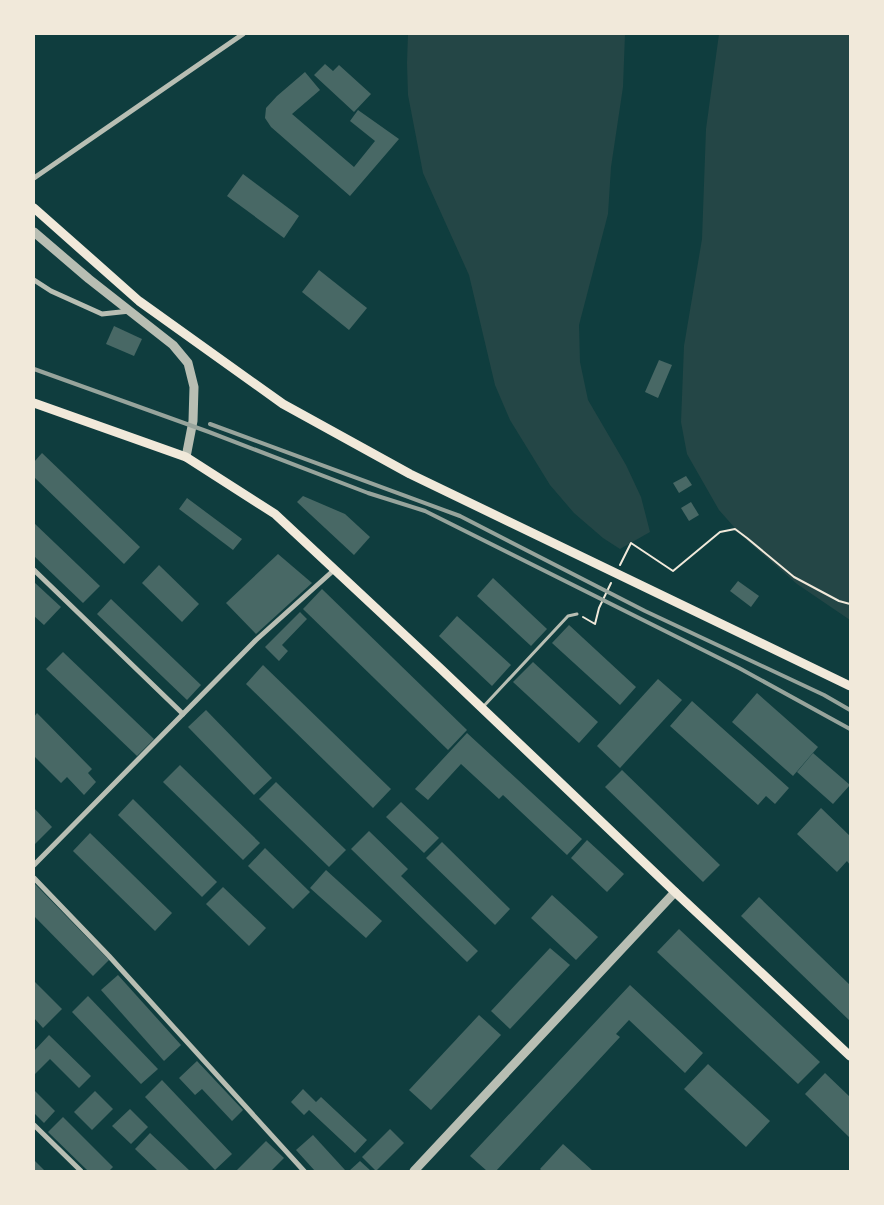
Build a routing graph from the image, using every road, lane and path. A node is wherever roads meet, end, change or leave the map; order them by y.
1 (243, 34) edge
2 (34, 178) edge
3 (34, 208) edge
4 (34, 232) edge
5 (34, 280) edge
6 (130, 311) junction
7 (34, 403) edge
8 (186, 457) junction
9 (631, 543) dead end
10 (34, 570) edge
11 (334, 570) junction
12 (850, 604) edge
13 (599, 608) dead end
14 (577, 614) joint
15 (850, 686) edge
16 (482, 708) junction
17 (183, 714) junction
18 (34, 865) edge
19 (34, 878) edge
20 (675, 892) junction
21 (850, 1056) edge
22 (34, 1125) edge
23 (81, 1171) edge
24 (304, 1171) edge
25 (414, 1171) edge

1 - 2 street
3 - 15 main road
4 - 6 street
5 - 6 street
6 - 8 street
7 - 8 main road
8 - 11 main road
9 - 12 path
10 - 17 street
11 - 16 main road
11 - 17 street
13 - 14 path
14 - 16 lane
16 - 20 main road
17 - 18 street
19 - 24 street
20 - 21 main road
20 - 25 street
22 - 23 street

